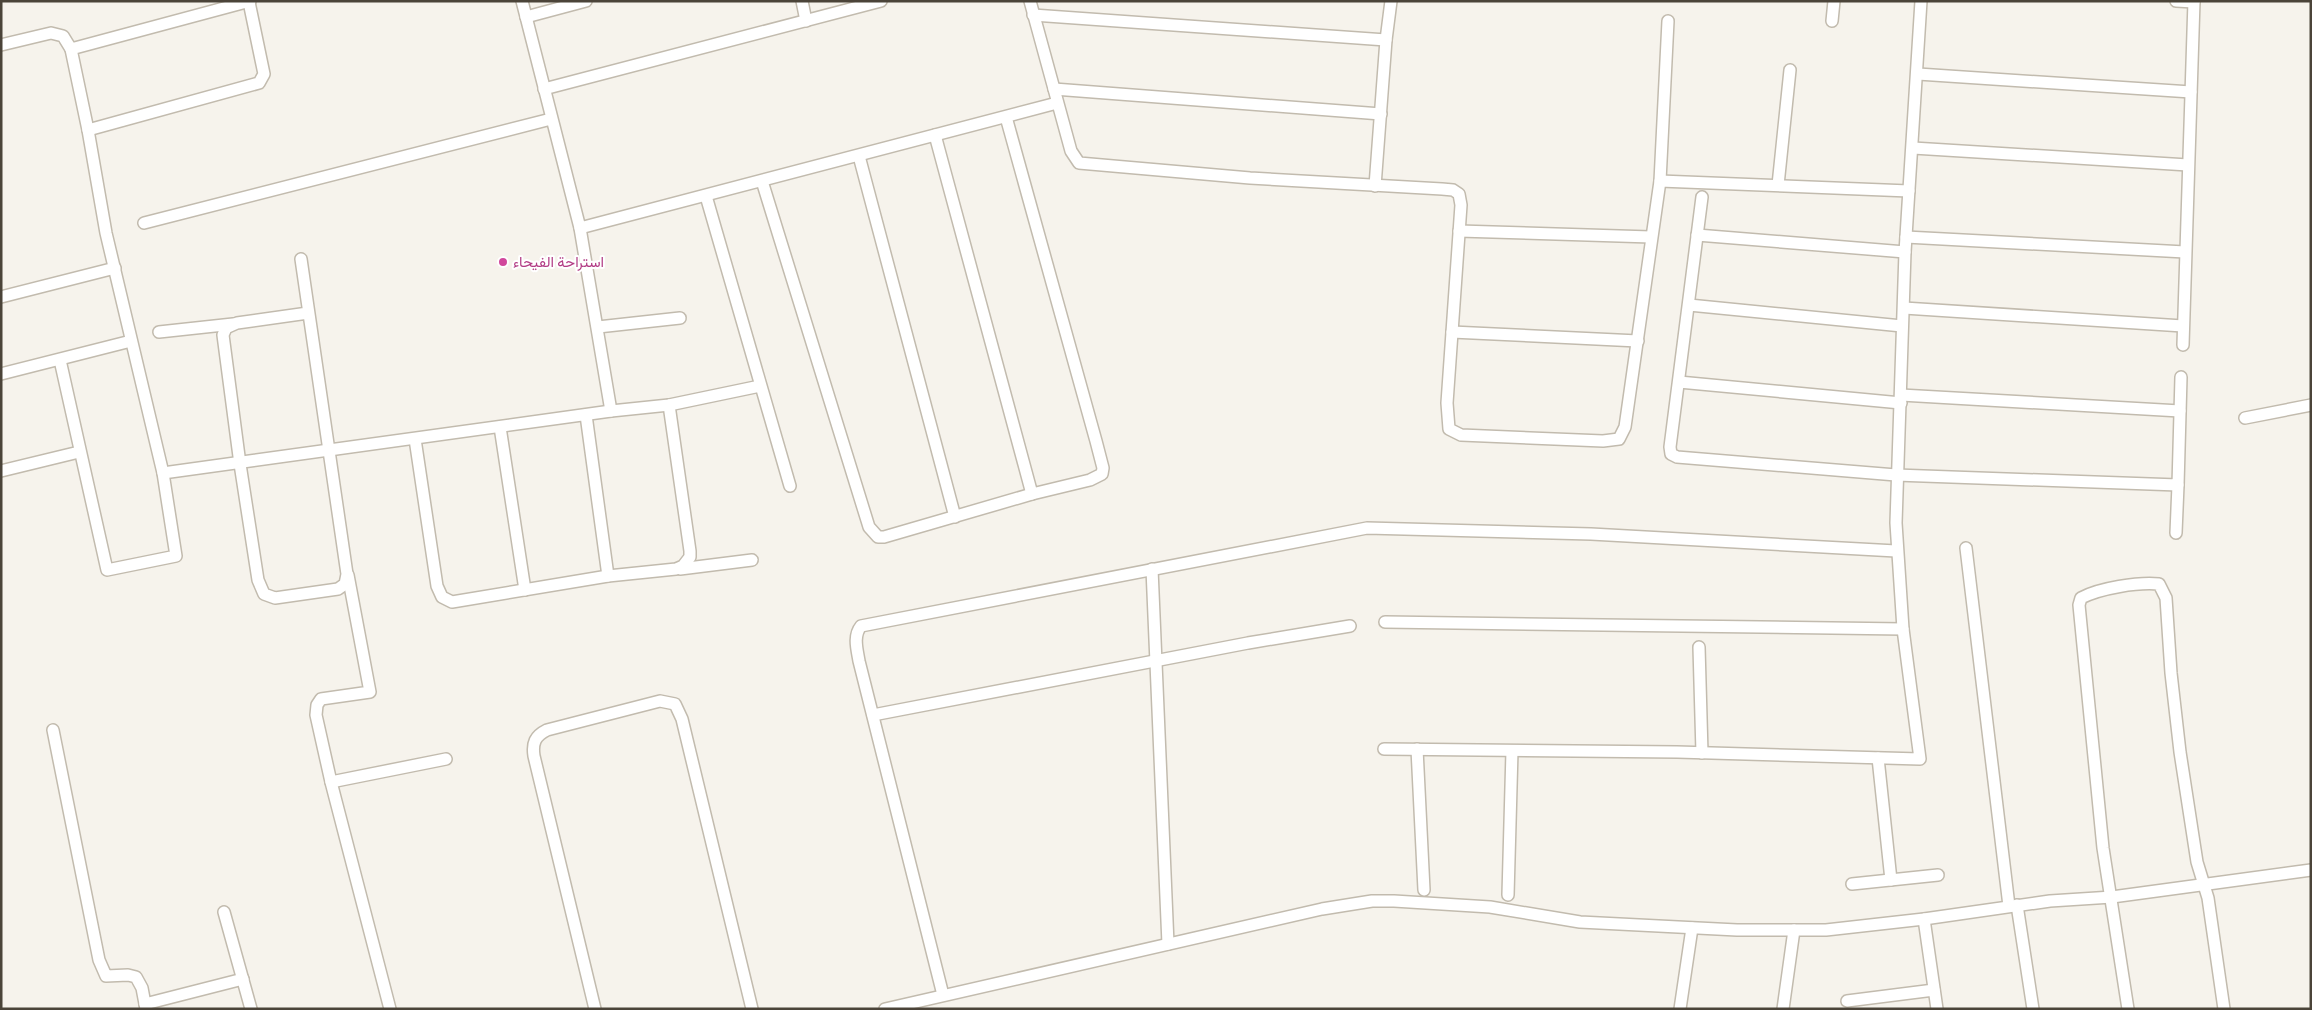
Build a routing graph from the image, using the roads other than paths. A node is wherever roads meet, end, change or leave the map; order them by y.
1 (522, 1) edge
2 (586, 1) edge
3 (802, 1) edge
4 (880, 1) edge
5 (1030, 1) edge
6 (1390, 1) edge
7 (1834, 1) edge
8 (1921, 1) edge
9 (2176, 1) edge
10 (250, 2) edge
11 (2194, 2) edge
12 (1033, 15) junction
13 (526, 17) junction
14 (806, 21) junction
15 (1668, 21) dead end
16 (1832, 21) dead end
17 (1386, 40) junction
18 (1, 45) edge
19 (71, 49) junction
20 (1790, 70) dead end
21 (1918, 74) junction
22 (544, 89) junction
23 (1054, 89) junction
24 (2191, 92) junction
25 (1057, 103) junction
26 (1381, 114) junction
27 (1006, 116) junction
28 (552, 120) junction
29 (88, 130) junction
30 (935, 135) junction
31 (1913, 148) junction
32 (859, 156) junction
33 (2188, 165) junction
34 (762, 181) junction
35 (1660, 181) junction
36 (1778, 185) junction
37 (1376, 186) junction
38 (1909, 191) junction
39 (706, 196) junction
40 (1702, 197) dead end
41 (144, 223) dead end
42 (580, 228) junction
43 (1459, 231) junction
44 (1697, 235) junction
45 (1652, 237) junction
46 (1906, 237) junction
47 (1905, 252) junction
48 (2185, 252) junction
49 (301, 259) dead end
50 (114, 268) junction
51 (1, 297) edge
52 (1689, 306) junction
53 (1904, 308) junction
54 (308, 313) junction
55 (680, 318) dead end
56 (237, 323) junction
57 (1902, 326) junction
58 (2183, 326) junction
59 (598, 327) junction
60 (159, 332) dead end
61 (1452, 332) junction
62 (131, 341) junction
63 (1638, 341) junction
64 (2183, 345) dead end
65 (60, 360) junction
66 (1, 374) edge
67 (2181, 377) dead end
68 (1679, 382) junction
69 (760, 386) junction
70 (1901, 399) junction
71 (669, 405) junction
72 (2311, 405) edge
73 (611, 411) junction
74 (2180, 411) junction
75 (586, 415) junction
76 (2244, 418) dead end
77 (500, 427) junction
78 (415, 439) junction
79 (329, 451) junction
80 (79, 452) junction
81 (240, 464) junction
82 (1, 471) edge
83 (163, 473) junction
84 (1896, 475) junction
85 (2178, 485) junction
86 (790, 486) dead end
87 (1032, 494) junction
88 (955, 517) junction
89 (2176, 533) dead end
90 (1966, 548) dead end
91 (1896, 551) junction
92 (752, 560) dead end
93 (346, 566) junction
94 (676, 569) junction
95 (1152, 569) junction
96 (608, 576) junction
97 (525, 590) junction
98 (1385, 622) dead end
99 (1350, 626) dead end
100 (1903, 629) junction
101 (1699, 647) dead end
102 (1156, 662) junction
103 (873, 715) junction
104 (53, 730) dead end
105 (1384, 749) dead end
106 (1418, 749) junction
107 (1512, 750) junction
108 (1702, 753) junction
109 (1878, 758) junction
110 (446, 759) dead end
111 (330, 782) junction
112 (2311, 870) edge
113 (1938, 875) dead end
114 (1890, 880) junction
115 (1852, 884) dead end
116 (2202, 884) junction
117 (1424, 890) dead end
118 (1508, 895) dead end
119 (2112, 896) junction
120 (2013, 906) junction
121 (224, 912) dead end
122 (1924, 919) junction
123 (1692, 928) junction
124 (1794, 930) junction
125 (1168, 944) junction
126 (243, 979) junction
127 (1934, 990) junction
128 (942, 995) junction
129 (1847, 1002) dead end
130 (145, 1006) edge
131 (252, 1009) edge
132 (390, 1009) edge
133 (595, 1009) edge
134 (752, 1009) edge
135 (885, 1009) edge
136 (1680, 1009) edge
137 (1783, 1009) edge
138 (1937, 1009) edge
139 (2033, 1009) edge
140 (2128, 1009) edge
141 (2224, 1009) edge

1 - 13 street
2 - 13 street
3 - 14 street
4 - 14 street
5 - 12 street
6 - 17 street
7 - 16 street
8 - 21 street
9 - 11 street
10 - 19 street
10 - 29 street
11 - 24 street
12 - 17 street
12 - 23 street
13 - 22 street
14 - 22 street
15 - 35 street
17 - 26 street
18 - 19 street
19 - 29 street
20 - 36 street
21 - 24 street
21 - 31 street
22 - 28 street
23 - 25 street
23 - 26 street
24 - 33 street
25 - 27 street
25 - 37 street
26 - 37 street
27 - 30 street
27 - 87 street
28 - 41 street
28 - 42 street
29 - 50 street
30 - 32 street
30 - 87 street
31 - 33 street
31 - 38 street
32 - 34 street
32 - 88 street
33 - 48 street
34 - 39 street
34 - 88 street
35 - 36 street
35 - 45 street
36 - 38 street
37 - 43 street
38 - 46 street
39 - 42 street
39 - 69 street
40 - 44 street
42 - 59 street
43 - 45 street
43 - 61 street
44 - 47 street
44 - 52 street
45 - 63 street
46 - 47 street
46 - 48 street
47 - 53 street
48 - 58 street
49 - 54 street
50 - 51 street
50 - 62 street
52 - 57 street
52 - 68 street
53 - 57 street
53 - 58 street
54 - 56 street
54 - 79 street
55 - 59 street
56 - 60 street
56 - 81 street
57 - 70 street
58 - 64 street
59 - 73 street
61 - 63 street
61 - 63 street
62 - 65 street
62 - 83 street
65 - 66 street
65 - 80 street
67 - 74 street
68 - 70 street
68 - 84 street
69 - 71 street
69 - 86 street
70 - 74 street
70 - 84 street
71 - 73 street
71 - 94 street
72 - 76 street
73 - 75 street
74 - 85 street
75 - 77 street
75 - 96 street
77 - 78 street
77 - 97 street
78 - 79 street
78 - 97 street
79 - 81 street
79 - 93 street
80 - 82 street
80 - 83 street
81 - 83 street
81 - 93 street
84 - 85 street
84 - 91 street
85 - 89 street
87 - 88 street
90 - 120 street
91 - 95 street
91 - 100 street
92 - 94 street
93 - 111 street
94 - 96 street
95 - 102 street
95 - 103 street
96 - 97 street
98 - 100 street
99 - 102 street
100 - 109 street
101 - 108 street
102 - 103 street
102 - 125 street
103 - 128 street
104 - 130 street
105 - 106 street
106 - 107 street
106 - 117 street
107 - 108 street
107 - 118 street
108 - 109 street
109 - 114 street
110 - 111 street
111 - 132 street
112 - 116 street
113 - 114 street
114 - 115 street
116 - 119 street
116 - 119 street
116 - 141 street
119 - 120 street
119 - 140 street
120 - 122 street
120 - 139 street
121 - 126 street
122 - 124 street
122 - 127 street
123 - 124 street
123 - 125 street
123 - 136 street
124 - 137 street
125 - 128 street
126 - 130 street
126 - 131 street
127 - 129 street
127 - 138 street
128 - 135 street
133 - 134 street

